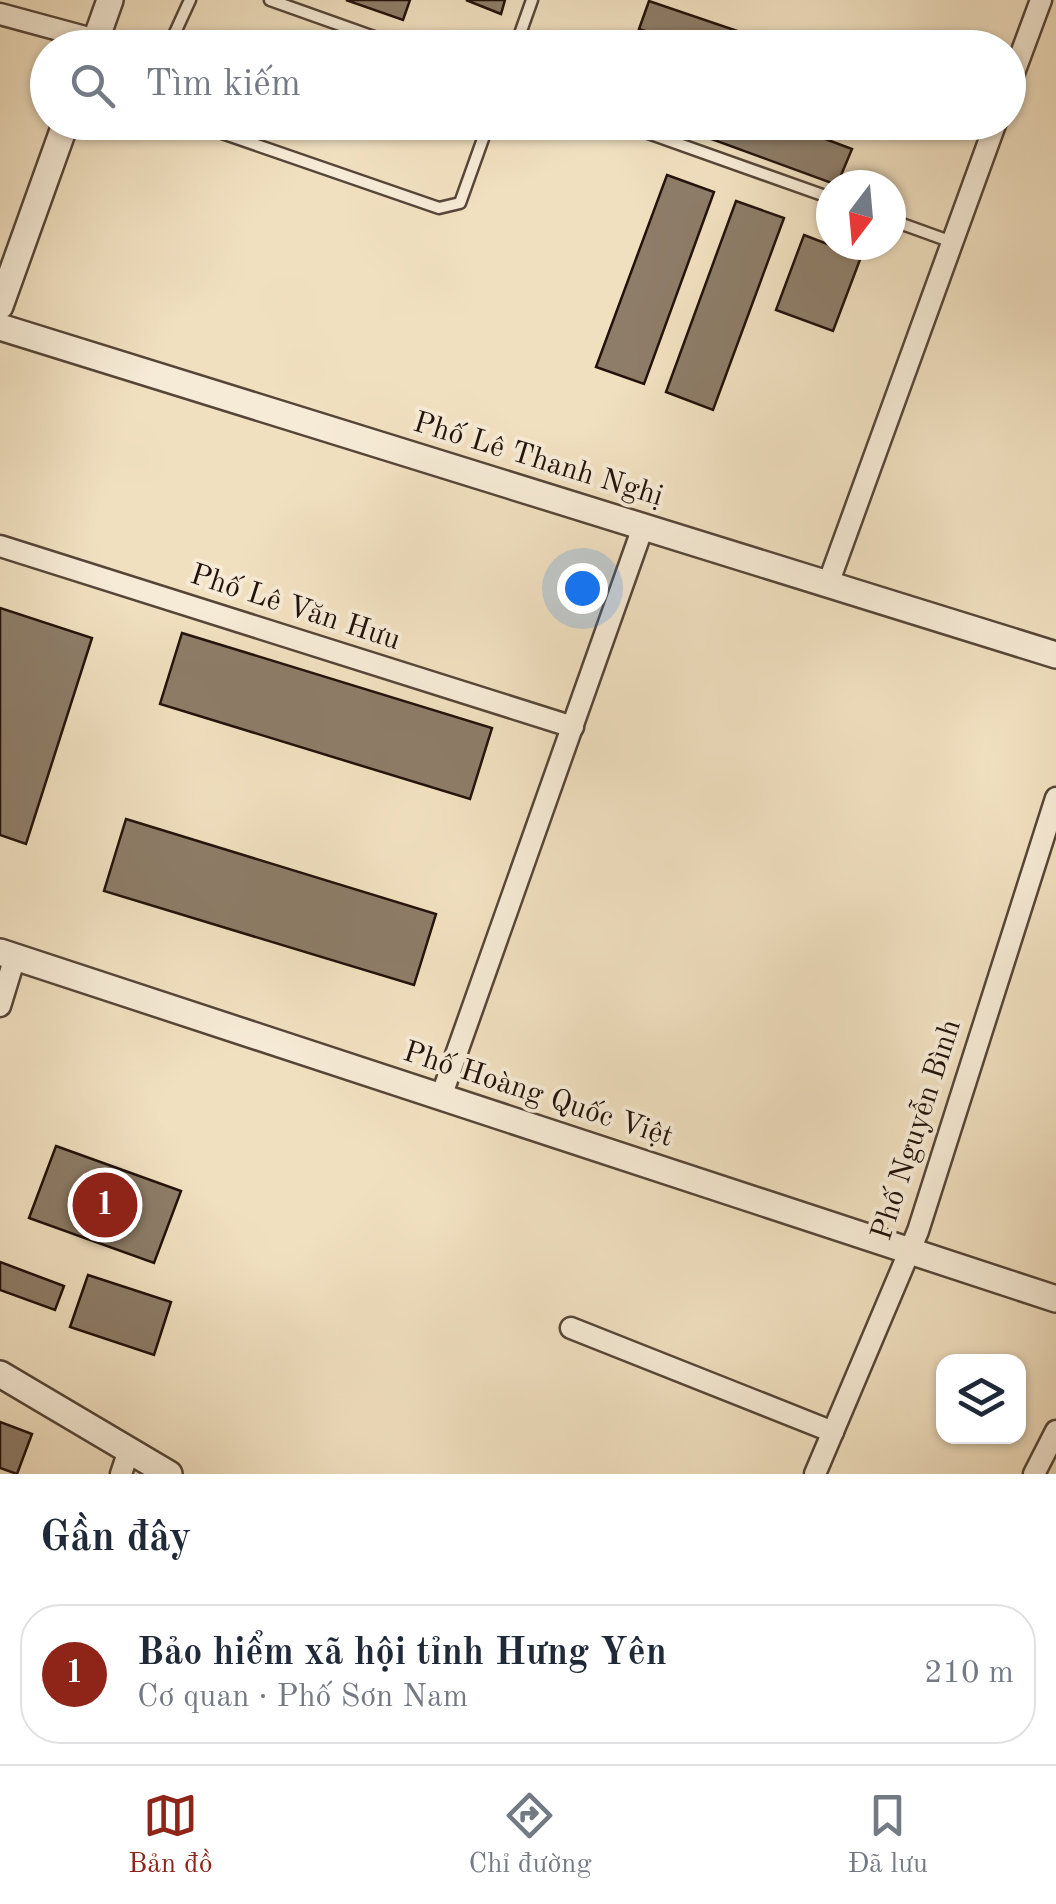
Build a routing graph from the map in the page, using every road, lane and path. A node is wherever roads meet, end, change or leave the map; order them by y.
1 (110, 0) edge
2 (190, 0) edge
3 (270, 0) edge
4 (532, 0) edge
5 (1041, 0) edge
6 (0, 14) edge
7 (51, 30) edge
8 (100, 30) edge
9 (176, 30) edge
10 (354, 30) edge
11 (521, 30) edge
12 (1026, 41) edge
13 (60, 140) edge
14 (242, 140) edge
15 (483, 140) edge
16 (668, 140) edge
17 (990, 140) edge
18 (816, 193) edge
19 (906, 225) edge
20 (953, 242) junction
21 (0, 306) edge
22 (0, 327) edge
23 (643, 526) junction
24 (0, 546) edge
25 (828, 584) junction
26 (1056, 654) edge
27 (573, 727) junction
28 (1056, 798) edge
29 (8, 954) edge
30 (0, 1006) edge
31 (441, 1097) junction
32 (909, 1251) junction
33 (1056, 1299) edge
34 (570, 1328) dead end
35 (0, 1374) edge
36 (1056, 1431) edge
37 (833, 1432) junction
38 (125, 1462) edge
39 (169, 1474) edge
40 (815, 1474) edge
41 (1034, 1474) edge

1 - 8 street
2 - 9 lane
3 - 10 lane
4 - 11 lane
5 - 12 street
6 - 7 street
13 - 21 street
14 - 15 lane
16 - 18 lane
17 - 20 street
19 - 20 lane
20 - 25 street
22 - 23 street, Phố Lê Thanh Nghị
23 - 25 street, Phố Lê Thanh Nghị
23 - 27 street
24 - 27 street, Phố Lê Văn Hưu
25 - 26 street, Phố Lê Thanh Nghị
27 - 31 street
28 - 32 street, Phố Nguyễn Bình
29 - 30 street
29 - 31 street, Phố Hoàng Quốc Việt
31 - 32 street, Phố Hoàng Quốc Việt
32 - 33 street, Phố Hoàng Quốc Việt
32 - 37 street, Phố Nguyễn Bình
34 - 37 street
35 - 38 street
36 - 41 street
37 - 40 street, Phố Nguyễn Bình
38 - 39 street

